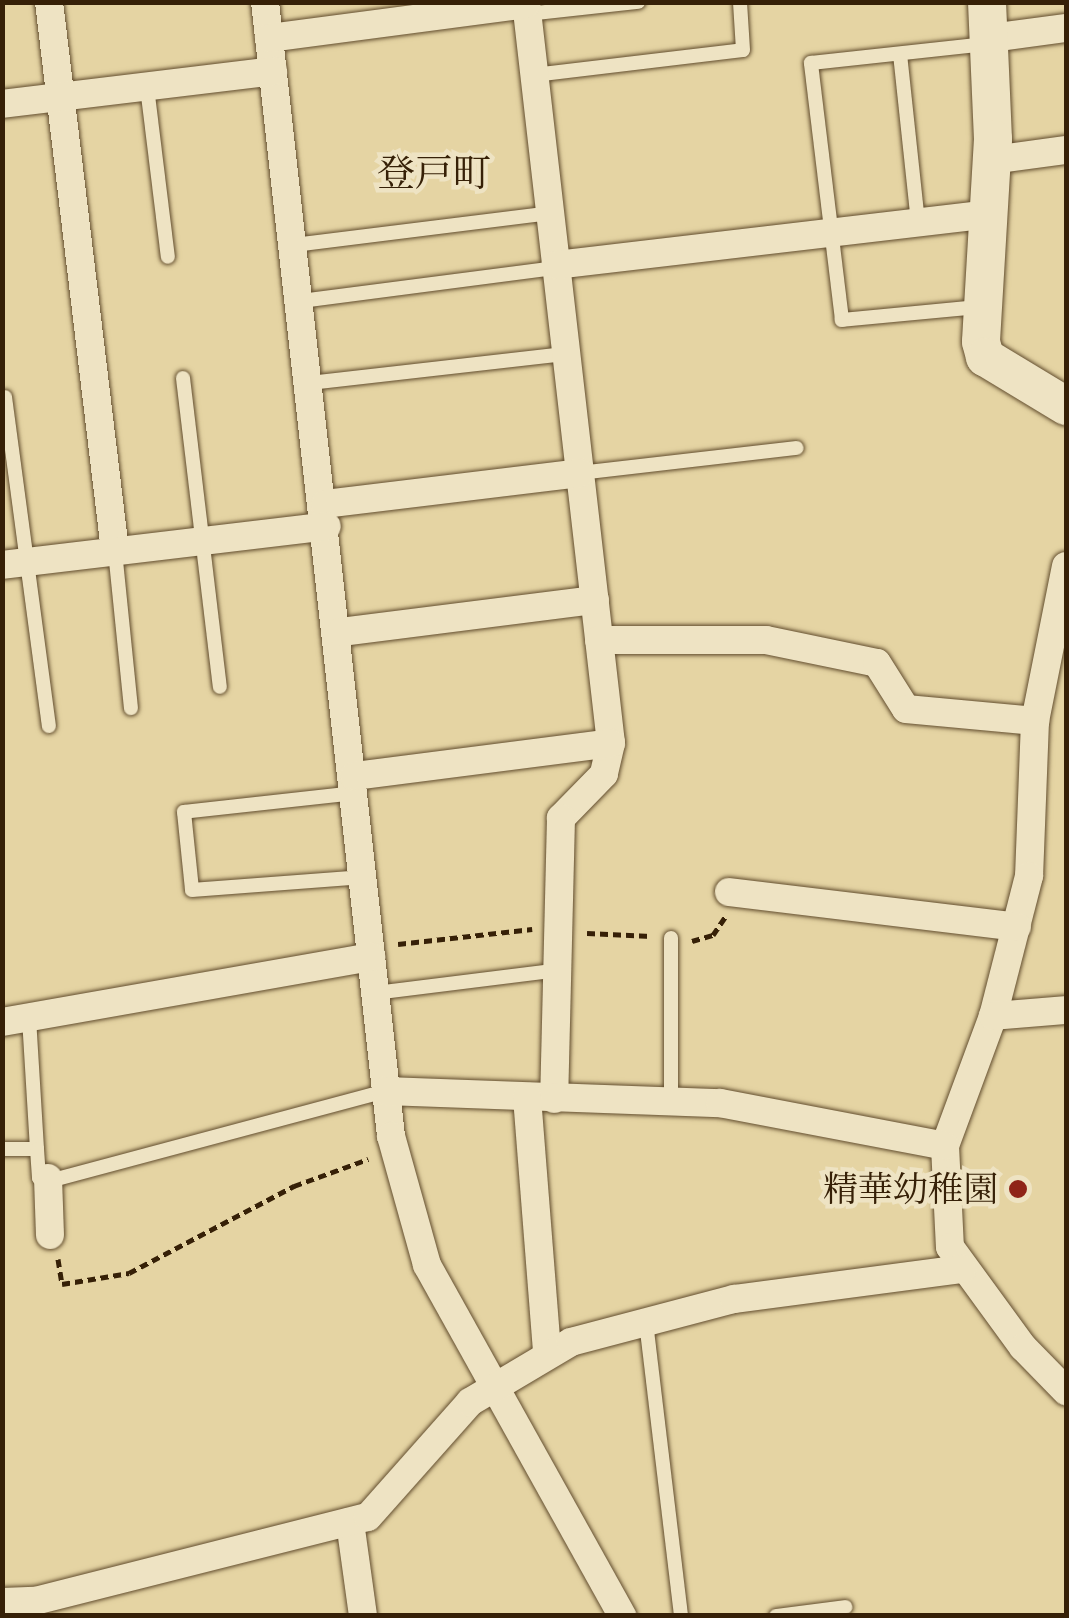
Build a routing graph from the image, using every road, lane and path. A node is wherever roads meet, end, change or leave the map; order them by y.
1 (49, 2) edge
2 (265, 2) edge
3 (638, 2) edge
4 (740, 2) edge
5 (526, 7) edge
6 (990, 28) edge
7 (1066, 28) edge
8 (269, 38) junction
9 (900, 54) junction
10 (273, 71) junction
11 (534, 75) junction
12 (147, 87) junction
13 (60, 98) junction
14 (2, 104) edge
15 (1066, 150) edge
16 (992, 160) junction
17 (550, 213) junction
18 (989, 214) junction
19 (918, 222) junction
20 (832, 232) junction
21 (294, 245) junction
22 (168, 258) dead end
23 (556, 266) junction
24 (300, 300) junction
25 (982, 306) junction
26 (566, 354) junction
27 (183, 378) dead end
28 (310, 383) junction
29 (5, 397) dead end
30 (1066, 406) edge
31 (797, 448) dead end
32 (580, 473) junction
33 (326, 515) junction
34 (202, 541) junction
35 (116, 552) junction
36 (16, 563) edge
37 (1066, 566) edge
38 (595, 600) junction
39 (341, 632) junction
40 (600, 640) junction
41 (1058, 643) edge
42 (220, 687) dead end
43 (131, 708) dead end
44 (1034, 721) junction
45 (49, 726) dead end
46 (611, 743) junction
47 (354, 784) junction
48 (366, 877) junction
49 (729, 892) dead end
50 (1017, 927) junction
51 (671, 938) dead end
52 (371, 957) junction
53 (552, 971) junction
54 (375, 993) junction
55 (1066, 1010) edge
56 (993, 1016) junction
57 (16, 1020) edge
58 (386, 1091) junction
59 (540, 1098) junction
60 (670, 1100) junction
61 (944, 1146) junction
62 (2, 1150) edge
63 (37, 1150) junction
64 (395, 1151) junction
65 (48, 1178) junction
66 (50, 1235) dead end
67 (962, 1269) junction
68 (62, 1284) dead end
69 (646, 1322) junction
70 (547, 1351) junction
71 (491, 1384) junction
72 (1066, 1390) edge
73 (350, 1522) junction
74 (2, 1604) edge
75 (845, 1607) dead end
76 (4, 1616) edge
77 (363, 1616) edge
78 (622, 1616) edge
79 (681, 1616) edge
80 (776, 1616) edge

1 - 13 street
2 - 8 street
3 - 5 lane
4 - 11 lane
5 - 8 street
5 - 11 street
6 - 7 street
6 - 9 lane
6 - 16 street
8 - 10 street
9 - 19 lane
9 - 20 lane
10 - 12 street
10 - 21 street
11 - 17 street
12 - 13 street
12 - 22 lane
13 - 14 street
13 - 35 street
15 - 16 street
16 - 18 street
17 - 21 lane
17 - 23 street
18 - 19 street
18 - 25 street
19 - 20 street
20 - 23 street
20 - 25 lane
21 - 24 street
23 - 24 lane
23 - 26 street
24 - 28 street
25 - 30 street
26 - 28 lane
26 - 32 street
27 - 34 lane
28 - 33 street
29 - 36 lane
31 - 32 lane
32 - 33 street
32 - 38 street
33 - 34 street
33 - 39 street
34 - 35 street
34 - 42 lane
35 - 36 street
35 - 43 lane
36 - 45 lane
37 - 41 street
38 - 39 street
38 - 40 street
39 - 47 street
40 - 44 street
40 - 46 street
41 - 44 street
44 - 50 street
46 - 47 street
46 - 53 street
47 - 48 street
47 - 48 lane
48 - 52 street
49 - 50 street
50 - 56 street
51 - 60 lane
52 - 54 street
52 - 57 street
53 - 54 lane
53 - 59 street
54 - 58 street
55 - 56 street
56 - 61 street
57 - 63 lane
58 - 59 street
58 - 64 street
58 - 65 lane
59 - 60 street
59 - 70 street
60 - 61 street
61 - 67 street
62 - 63 lane
63 - 65 lane
64 - 68 path
64 - 71 street
65 - 66 street
67 - 69 street
67 - 72 street
69 - 70 street
69 - 79 lane
70 - 71 street
71 - 73 street
71 - 78 street
73 - 74 street
73 - 77 street
74 - 76 street
75 - 80 lane

